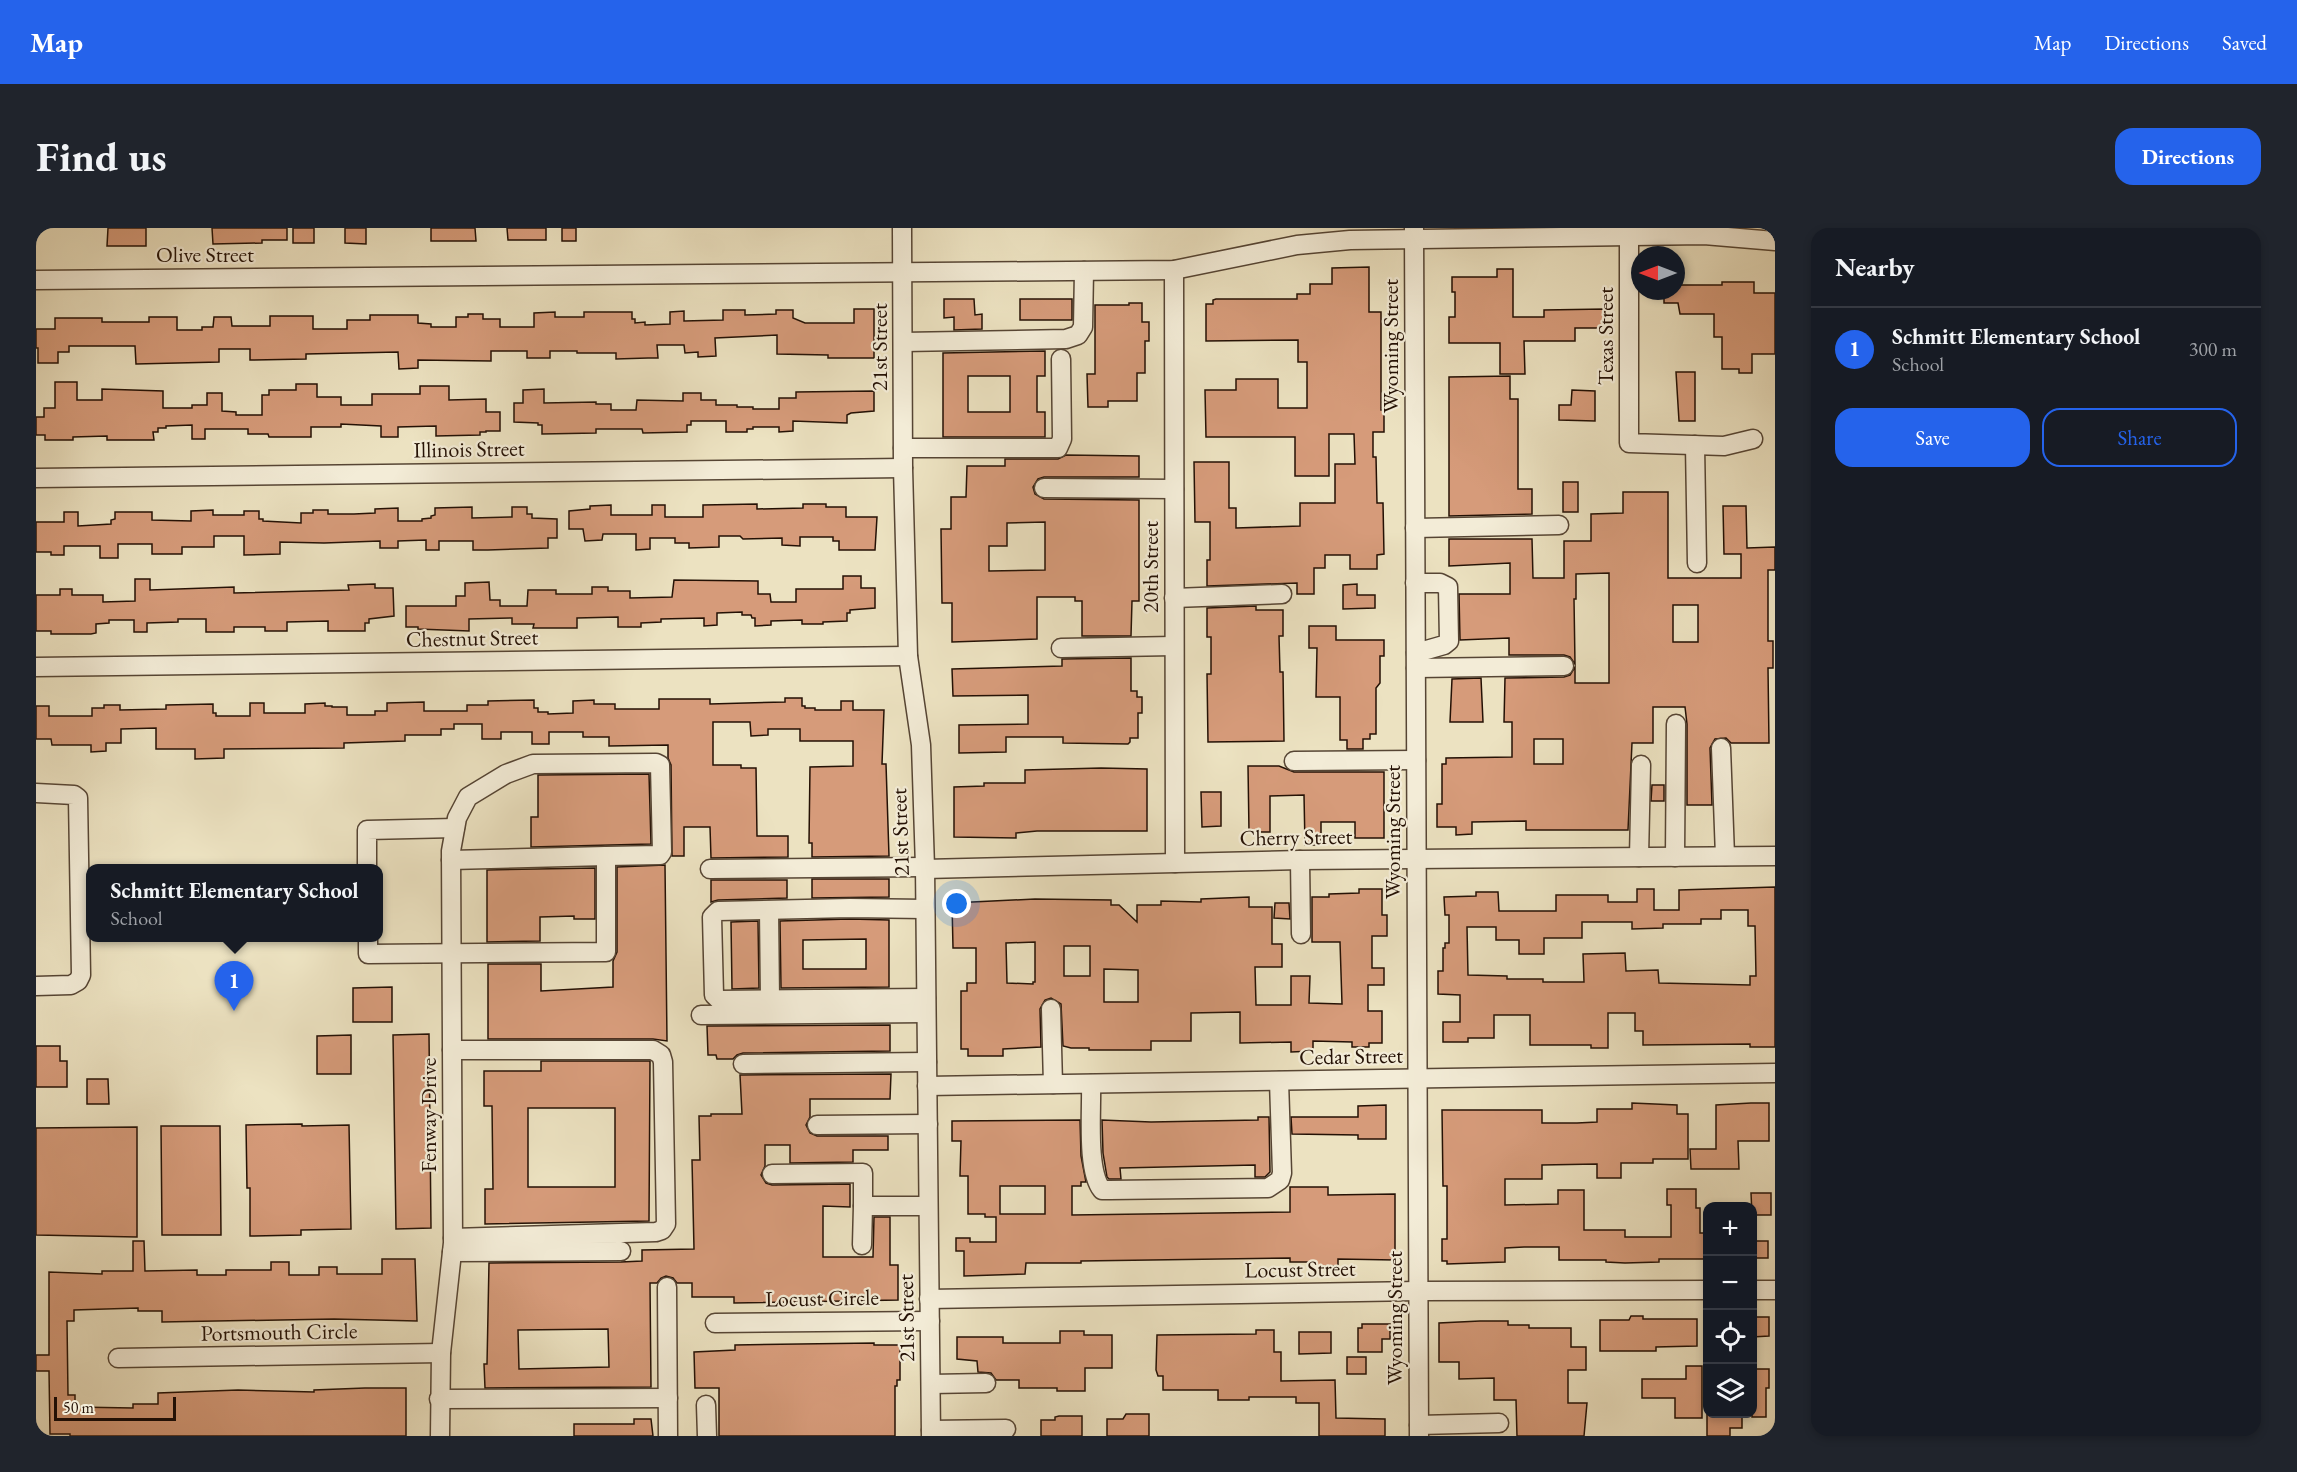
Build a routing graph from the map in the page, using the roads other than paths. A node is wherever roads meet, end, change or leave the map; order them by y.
1 (902, 228) edge
2 (1629, 232) edge
3 (1414, 234) edge
4 (1775, 241) edge
5 (1173, 270) junction
6 (1084, 271) junction
7 (902, 272) junction
8 (36, 279) edge
9 (903, 342) junction
10 (1061, 359) dead end
11 (1754, 439) dead end
12 (1695, 445) junction
13 (903, 448) junction
14 (903, 468) junction
15 (36, 478) edge
16 (1044, 488) dead end
17 (1174, 489) junction
18 (1559, 525) dead end
19 (1415, 528) junction
20 (1696, 563) dead end
21 (1415, 583) junction
22 (1282, 594) dead end
23 (1174, 598) junction
24 (1174, 646) junction
25 (1061, 648) dead end
26 (908, 656) junction
27 (1416, 660) junction
28 (1564, 666) dead end
29 (36, 667) edge
30 (1676, 724) dead end
31 (1722, 748) dead end
32 (1416, 759) junction
33 (1294, 761) dead end
34 (1641, 765) dead end
35 (36, 793) edge
36 (455, 828) junction
37 (606, 856) junction
38 (1639, 856) junction
39 (1676, 856) junction
40 (1725, 856) junction
41 (1775, 856) edge
42 (1416, 859) junction
43 (451, 860) junction
44 (1300, 860) junction
45 (1175, 863) junction
46 (367, 864) edge
47 (925, 868) junction
48 (710, 869) dead end
49 (769, 909) junction
50 (925, 909) junction
51 (1300, 934) dead end
52 (368, 942) edge
53 (452, 953) junction
54 (36, 986) edge
55 (770, 999) junction
56 (926, 1005) junction
57 (1051, 1009) dead end
58 (701, 1015) dead end
59 (452, 1050) junction
60 (927, 1062) junction
61 (743, 1064) dead end
62 (1775, 1073) edge
63 (1417, 1079) junction
64 (1279, 1081) junction
65 (1053, 1084) junction
66 (1091, 1084) junction
67 (927, 1086) junction
68 (928, 1124) junction
69 (817, 1125) dead end
70 (772, 1174) dead end
71 (863, 1206) junction
72 (928, 1206) junction
73 (453, 1245) junction
74 (862, 1245) dead end
75 (621, 1251) dead end
76 (667, 1287) dead end
77 (1703, 1290) edge
78 (1757, 1290) edge
79 (1775, 1290) edge
80 (1418, 1291) junction
81 (930, 1299) junction
82 (930, 1321) junction
83 (715, 1323) dead end
84 (441, 1353) junction
85 (118, 1358) dead end
86 (986, 1383) dead end
87 (931, 1384) junction
88 (668, 1398) junction
89 (439, 1399) junction
90 (706, 1405) dead end
91 (1499, 1423) dead end
92 (1006, 1429) dead end
93 (1419, 1431) edge
94 (931, 1433) edge
95 (440, 1436) edge
96 (668, 1436) edge
97 (707, 1436) edge

1 - 7 street, 21st Street
2 - 3 street, Olive Street
2 - 4 street, Olive Street
2 - 12 street, Texas Street
3 - 5 street, Olive Street
3 - 19 street, Wyoming Street
5 - 6 street, Olive Street
5 - 17 street, 20th Street
6 - 7 street, Olive Street
6 - 9 street
7 - 8 street, Olive Street
7 - 9 street, 21st Street
9 - 13 street, 21st Street
10 - 13 street
11 - 12 street
12 - 20 street
13 - 14 street, 21st Street
14 - 15 street, Illinois Street
14 - 26 street, 21st Street
16 - 17 street
17 - 23 street, 20th Street
18 - 19 street
19 - 21 street, Wyoming Street
21 - 27 street, Wyoming Street
21 - 27 street
22 - 23 street
23 - 24 street, 20th Street
24 - 25 street
24 - 45 street, 20th Street
26 - 29 street, Chestnut Street
26 - 47 street, 21st Street
27 - 28 street
27 - 32 street, Wyoming Street
30 - 39 street
31 - 40 street
32 - 33 street
32 - 42 street, Wyoming Street
34 - 38 street
35 - 54 street
36 - 37 street, Fenway Drive
36 - 43 street, Fenway Drive
36 - 46 street
37 - 43 street
37 - 53 street
38 - 39 street, Cherry Street
38 - 42 street, Cherry Street
39 - 40 street, Cherry Street
40 - 41 street, Cherry Street
42 - 44 street, Cherry Street
42 - 63 street, Wyoming Street
43 - 53 street, Fenway Drive
44 - 45 street, Cherry Street
44 - 51 street
45 - 47 street, Cherry Street
47 - 48 street, Cherry Street
47 - 50 street, 21st Street
49 - 50 street
49 - 55 street
49 - 55 street
50 - 56 street, 21st Street
52 - 53 street
53 - 59 street, Fenway Drive
55 - 56 street
56 - 58 street
56 - 60 street, 21st Street
57 - 65 street
59 - 73 street, Fenway Drive
59 - 73 street
60 - 61 street
60 - 67 street, 21st Street
62 - 63 street, Cedar Street
63 - 64 street, Cedar Street
63 - 80 street, Wyoming Street
64 - 66 street, Cedar Street
64 - 66 street
65 - 66 street, Cedar Street
65 - 67 street, Cedar Street
67 - 68 street, 21st Street
68 - 69 street
68 - 72 street, 21st Street
70 - 71 street
71 - 72 street
71 - 74 street
72 - 81 street, 21st Street
73 - 75 street
73 - 84 street, Fenway Drive
76 - 88 street
77 - 80 street, Locust Street
78 - 79 street
80 - 81 street, Locust Street
80 - 93 street, Wyoming Street
81 - 82 street, 21st Street
82 - 83 street, Locust Circle
82 - 87 street, 21st Street
84 - 85 street, Portsmouth Circle
84 - 89 street, Fenway Drive
86 - 87 street
87 - 94 street, 21st Street
88 - 89 street
88 - 96 street
89 - 95 street, Fenway Drive
90 - 97 street
91 - 93 street
92 - 94 street

